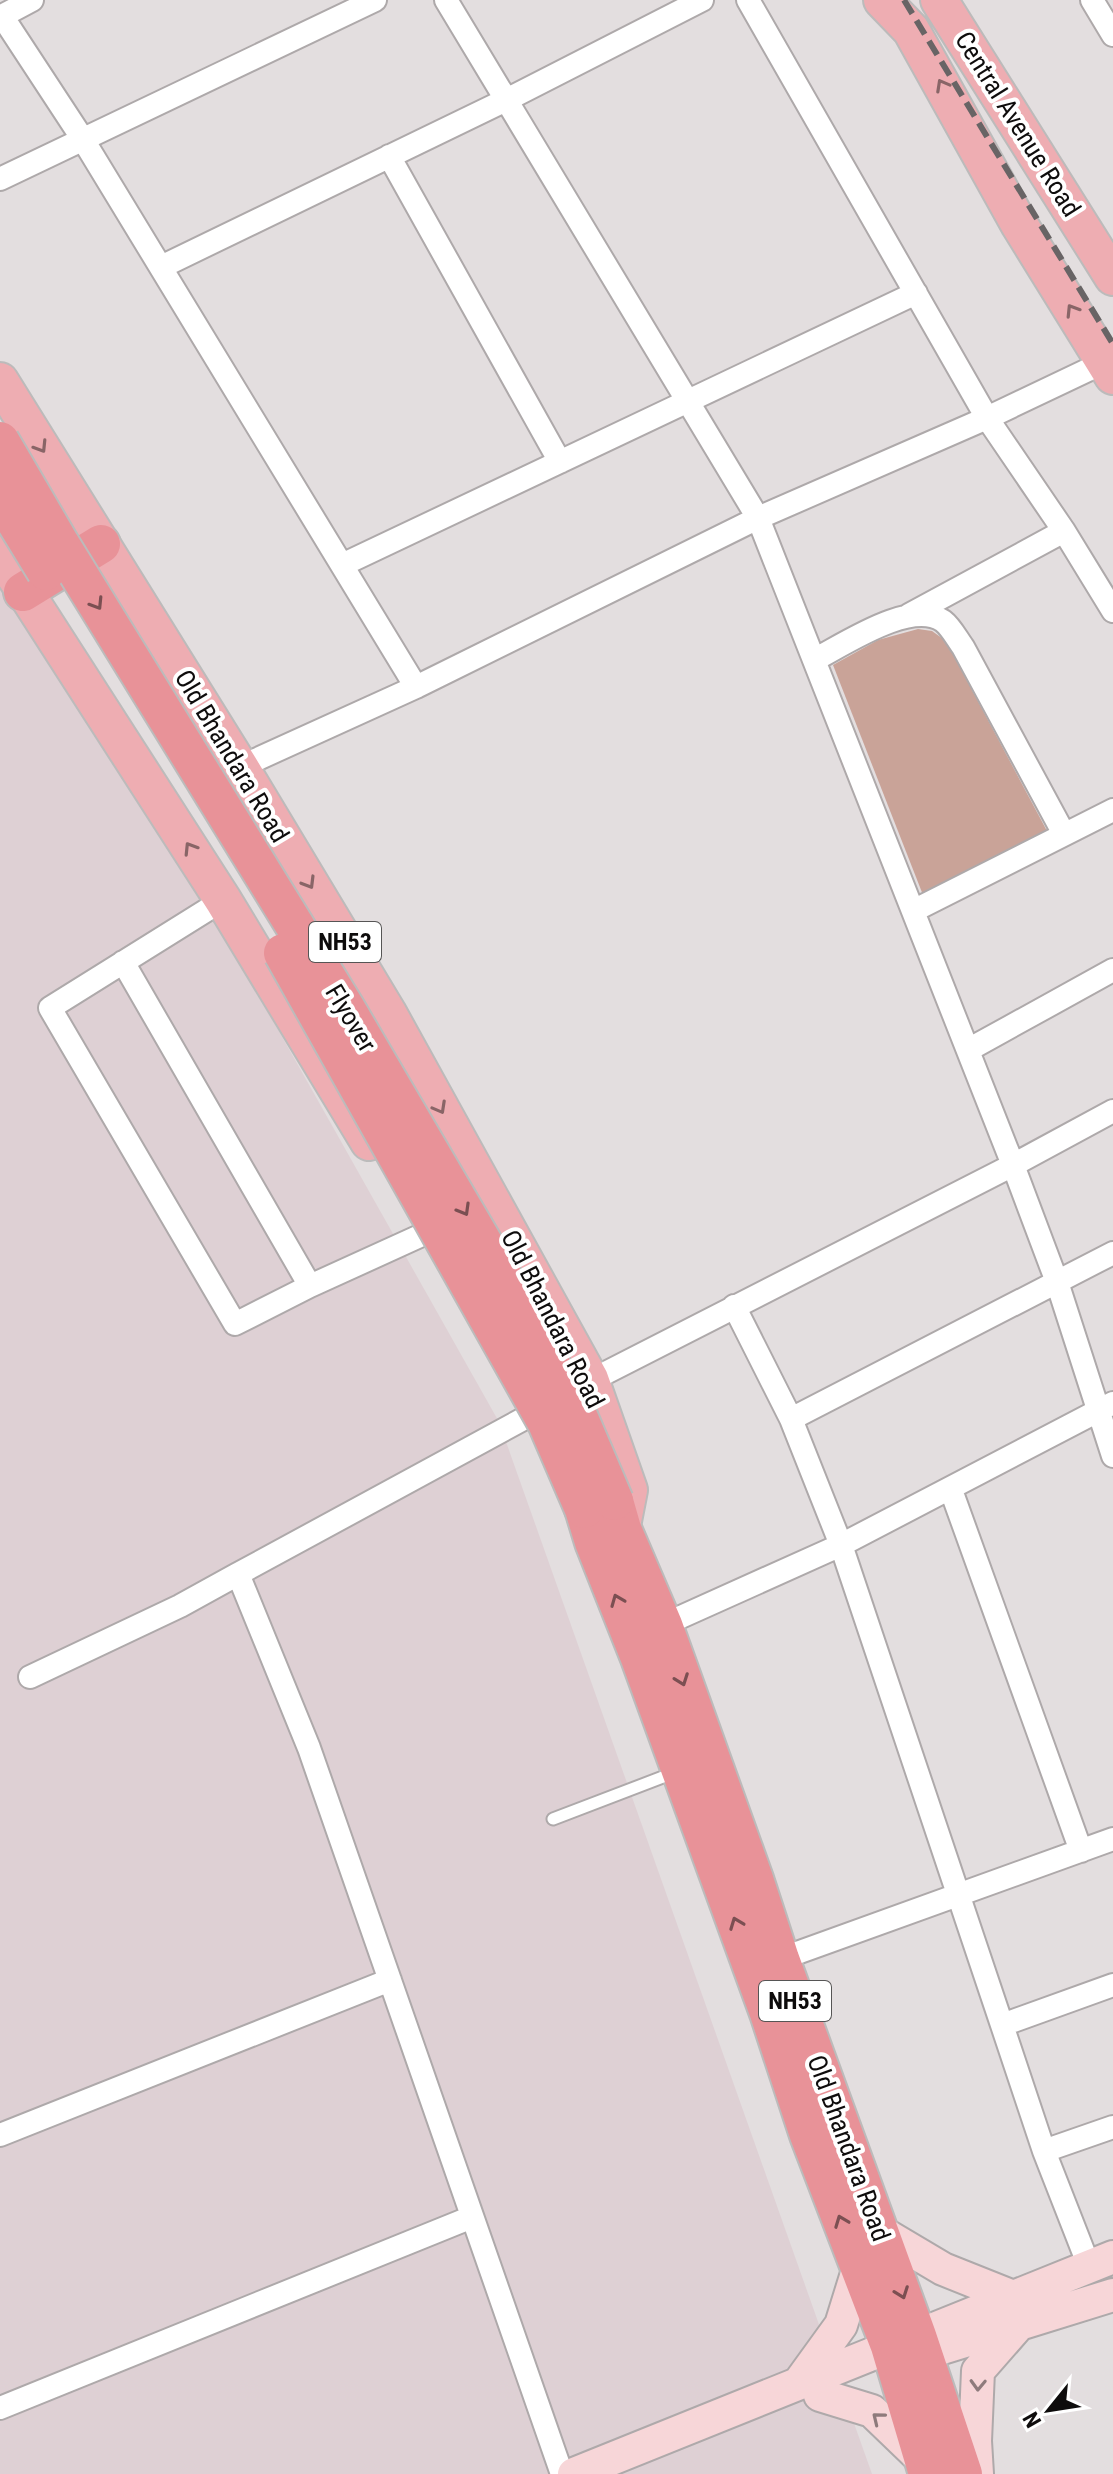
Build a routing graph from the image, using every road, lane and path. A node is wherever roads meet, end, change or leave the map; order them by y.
1 (32, 0) edge
2 (375, 0) edge
3 (446, 0) edge
4 (702, 0) edge
5 (748, 0) edge
6 (882, 0) edge
7 (892, 0) edge
8 (1092, 0) edge
9 (944, 4) edge
10 (1, 14) edge
11 (911, 30) junction
12 (1113, 35) edge
13 (506, 100) junction
14 (82, 138) junction
15 (389, 156) junction
16 (0, 179) edge
17 (161, 267) junction
18 (1113, 277) edge
19 (916, 293) junction
20 (1110, 365) edge
21 (0, 381) edge
22 (689, 403) junction
23 (987, 418) junction
24 (0, 441) edge
25 (560, 462) junction
26 (0, 496) edge
27 (758, 518) junction
28 (1064, 531) junction
29 (101, 544) junction
30 (0, 553) edge
31 (342, 565) junction
32 (23, 592) junction
33 (1113, 611) edge
34 (905, 617) junction
35 (814, 660) junction
36 (416, 687) junction
37 (240, 767) junction
38 (1113, 810) edge
39 (1064, 834) junction
40 (223, 900) junction
41 (913, 911) junction
42 (123, 962) junction
43 (1113, 970) edge
44 (968, 1050) junction
45 (1113, 1111) edge
46 (1013, 1165) junction
47 (422, 1235) junction
48 (1113, 1253) edge
49 (1057, 1282) junction
50 (310, 1286) junction
51 (734, 1306) junction
52 (590, 1379) junction
53 (1106, 1407) edge
54 (791, 1419) junction
55 (526, 1420) junction
56 (1113, 1456) edge
57 (951, 1490) junction
58 (603, 1520) junction
59 (841, 1545) junction
60 (238, 1574) junction
61 (663, 1625) junction
62 (30, 1677) dead end
63 (679, 1771) junction
64 (553, 1819) dead end
65 (1113, 1839) edge
66 (1081, 1851) junction
67 (957, 1896) junction
68 (766, 1964) junction
69 (390, 1980) junction
70 (1113, 1985) edge
71 (1002, 2025) junction
72 (1113, 2127) edge
73 (0, 2135) edge
74 (1044, 2151) junction
75 (472, 2217) junction
76 (879, 2231) junction
77 (1101, 2262) edge
78 (859, 2267) junction
79 (1113, 2295) edge
80 (1017, 2310) junction
81 (907, 2350) junction
82 (809, 2389) junction
83 (0, 2408) edge
84 (926, 2467) edge
85 (562, 2474) edge
86 (574, 2474) edge
87 (631, 2474) edge
88 (963, 2474) edge
89 (977, 2474) edge

1 - 10 street
2 - 14 street
3 - 13 street
4 - 13 street
5 - 19 street
6 - 11 main road
7 - 11 main road
8 - 12 street
9 - 18 main road, Central Avenue Road
10 - 14 street
20 -> 11 main road
13 - 15 street
13 - 22 street
14 - 16 street
14 - 17 street
15 - 17 street
15 - 25 street
17 - 31 street
19 - 22 street
19 - 23 street
20 - 23 street
21 -> 29 main road, Old Bhandara Road / NH53
22 - 25 street
22 - 27 street
23 - 27 street
23 - 28 street
24 -> 58 highway, Flyover, bridge
25 - 31 street
26 - 58 highway, Flyover / NH53, bridge
27 - 35 street
27 - 36 street
28 - 33 street
28 - 34 street
29 - 32 highway
29 - 37 main road, Old Bhandara Road / NH53
30 - 32 main road, NH53
31 - 36 street
40 -> 32 main road, NH53
34 - 35 street
34 - 39 street
35 - 41 street
36 - 37 street
37 -> 52 main road, Old Bhandara Road / NH53
38 - 39 street
39 - 41 street
40 - 42 street
40 - 47 main road, NH53
41 - 44 street
42 - 50 street
42 - 50 street
43 - 44 street
44 - 46 street
45 - 46 street
46 - 49 street
46 - 51 street
47 - 50 street
47 - 55 main road, NH53
48 - 49 street
49 - 53 street
49 - 54 street
51 - 52 street
51 - 54 street
52 - 55 street
52 - 58 main road, Old Bhandara Road / NH53
53 - 56 street
53 - 57 street
54 - 59 street
55 - 58 main road, NH53
55 - 60 street
57 - 59 street
57 - 66 street
58 - 61 highway, Old Bhandara Road / NH53
63 -> 58 highway, NH53
59 - 61 street
59 - 67 street
60 - 62 street
60 - 69 street
61 -> 68 highway, Old Bhandara Road / NH53
63 - 64 lane
68 -> 63 highway, NH53
65 - 66 street
66 - 67 street
67 - 68 street
67 - 71 street
68 - 76 highway, Old Bhandara Road / NH53
78 -> 68 highway, NH53
69 - 73 street
69 - 75 street
70 - 71 street
71 - 74 street
72 - 74 street
74 - 77 street
75 - 83 street
75 - 85 street
76 - 80 main road
76 -> 81 highway, Old Bhandara Road / NH53
77 - 80 main road
78 - 81 highway, NH53
78 - 82 main road
79 - 80 main road
80 - 81 main road
80 -> 89 main road
81 - 82 main road
81 - 84 highway, NH53
81 - 88 highway, Old Bhandara Road / NH53
84 -> 82 main road
82 - 86 main road
82 - 87 main road

